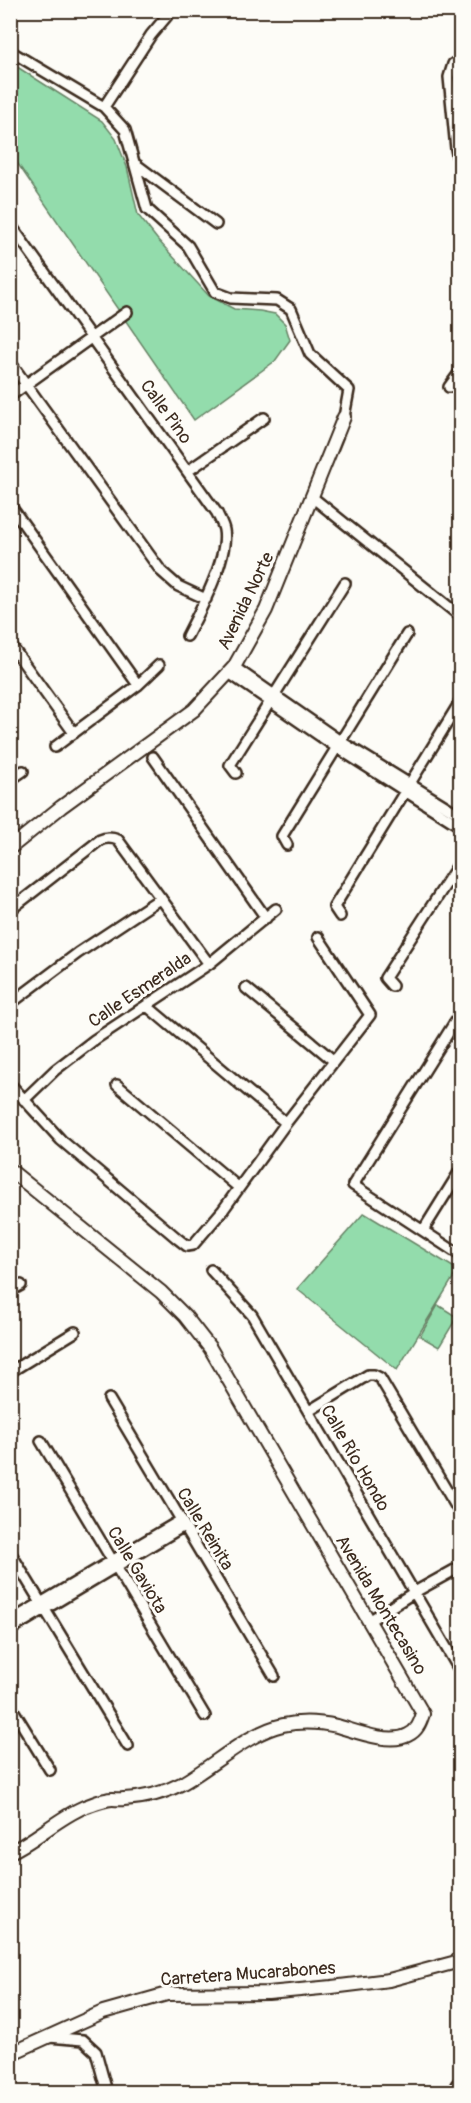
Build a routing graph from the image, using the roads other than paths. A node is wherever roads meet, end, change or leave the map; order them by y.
1 (172, 10) edge
2 (10, 51) edge
3 (460, 61) edge
4 (104, 107) junction
5 (136, 165) junction
6 (460, 169) edge
7 (10, 224) edge
8 (216, 224) dead end
9 (127, 312) dead end
10 (92, 337) junction
11 (10, 362) edge
12 (460, 372) edge
13 (27, 384) junction
14 (449, 387) dead end
15 (10, 396) edge
16 (344, 417) joint
17 (264, 418) dead end
18 (188, 471) junction
19 (312, 497) junction
20 (10, 505) edge
21 (345, 583) dead end
22 (206, 599) junction
23 (460, 616) edge
24 (407, 634) dead end
25 (187, 636) dead end
26 (10, 644) edge
27 (159, 665) dead end
28 (231, 670) junction
29 (138, 685) junction
30 (272, 699) junction
31 (460, 702) edge
32 (74, 733) junction
33 (338, 744) junction
34 (54, 747) dead end
35 (153, 757) dead end
36 (23, 771) dead end
37 (236, 772) dead end
38 (10, 780) edge
39 (407, 788) junction
40 (460, 815) edge
41 (460, 826) edge
42 (287, 845) dead end
43 (10, 848) edge
44 (460, 861) edge
45 (161, 898) junction
46 (276, 909) dead end
47 (10, 910) edge
48 (340, 916) dead end
49 (266, 918) junction
50 (318, 937) dead end
51 (210, 964) junction
52 (392, 986) dead end
53 (246, 988) dead end
54 (10, 1004) edge
55 (147, 1006) junction
56 (460, 1014) edge
57 (334, 1061) junction
58 (10, 1084) edge
59 (117, 1085) dead end
60 (24, 1100) junction
61 (285, 1124) junction
62 (10, 1170) edge
63 (460, 1170) edge
64 (238, 1187) junction
65 (424, 1229) junction
66 (460, 1255) edge
67 (211, 1270) dead end
68 (21, 1285) dead end
69 (10, 1291) edge
70 (75, 1332) dead end
71 (10, 1372) edge
72 (109, 1399) dead end
73 (309, 1411) junction
74 (40, 1441) dead end
75 (460, 1512) edge
76 (183, 1523) junction
77 (10, 1552) edge
78 (114, 1564) junction
79 (460, 1567) edge
80 (413, 1593) junction
81 (44, 1605) junction
82 (10, 1621) edge
83 (369, 1621) junction
84 (10, 1629) edge
85 (460, 1671) edge
86 (274, 1676) dead end
87 (10, 1705) edge
88 (205, 1716) dead end
89 (128, 1746) dead end
90 (50, 1770) dead end
91 (10, 1852) edge
92 (460, 1961) edge
93 (47, 2037) junction
94 (10, 2054) edge
95 (460, 2081) edge
96 (107, 2092) edge
97 (456, 2092) edge

1 - 4 street
2 - 4 street
3 - 6 street
4 - 5 street
5 - 8 street
5 - 16 street
7 - 10 street, Calle Pino
9 - 10 street
10 - 13 street
10 - 18 street, Calle Pino
11 - 13 street
12 - 14 street
13 - 15 street
13 - 22 street
16 - 19 street, Avenida Norte
17 - 18 street
18 - 22 street, Calle Pino
19 - 23 street
19 - 28 street, Avenida Norte
20 - 29 street
21 - 30 street
22 - 25 street, Calle Pino
24 - 33 street
26 - 32 street
27 - 29 street
28 - 30 street
28 - 43 street, Avenida Norte
29 - 32 street
30 - 33 street
30 - 37 street
31 - 39 street
32 - 34 street
33 - 39 street
33 - 42 street
35 - 49 street
36 - 38 street
39 - 40 street
39 - 41 street
39 - 48 street
44 - 52 street
45 - 47 street
45 - 51 street
45 - 54 street
46 - 49 street, Calle Esmeralda
49 - 51 street, Calle Esmeralda
50 - 57 street
51 - 55 street, Calle Esmeralda
53 - 57 street
55 - 60 street, Calle Esmeralda
55 - 61 street
56 - 65 street
57 - 61 street
58 - 60 street
59 - 64 street
60 - 64 street
61 - 64 street
62 - 83 street, Avenida Montecasino
63 - 65 street
65 - 66 street
67 - 73 street, Calle Río Hondo
68 - 69 street
70 - 71 street
72 - 76 street, Calle Reinita
73 - 75 street
73 - 80 street, Calle Río Hondo
74 - 78 street, Calle Gaviota
76 - 78 street
76 - 86 street, Calle Reinita
77 - 81 street
78 - 81 street
78 - 88 street, Calle Gaviota
79 - 80 street
80 - 83 street
80 - 85 street, Calle Río Hondo
81 - 82 street
81 - 84 street
81 - 89 street
83 - 91 street, Avenida Montecasino
87 - 90 street
92 - 93 street, Carretera Mucarabones
93 - 94 street, Carretera Mucarabones
93 - 96 street
95 - 97 street

